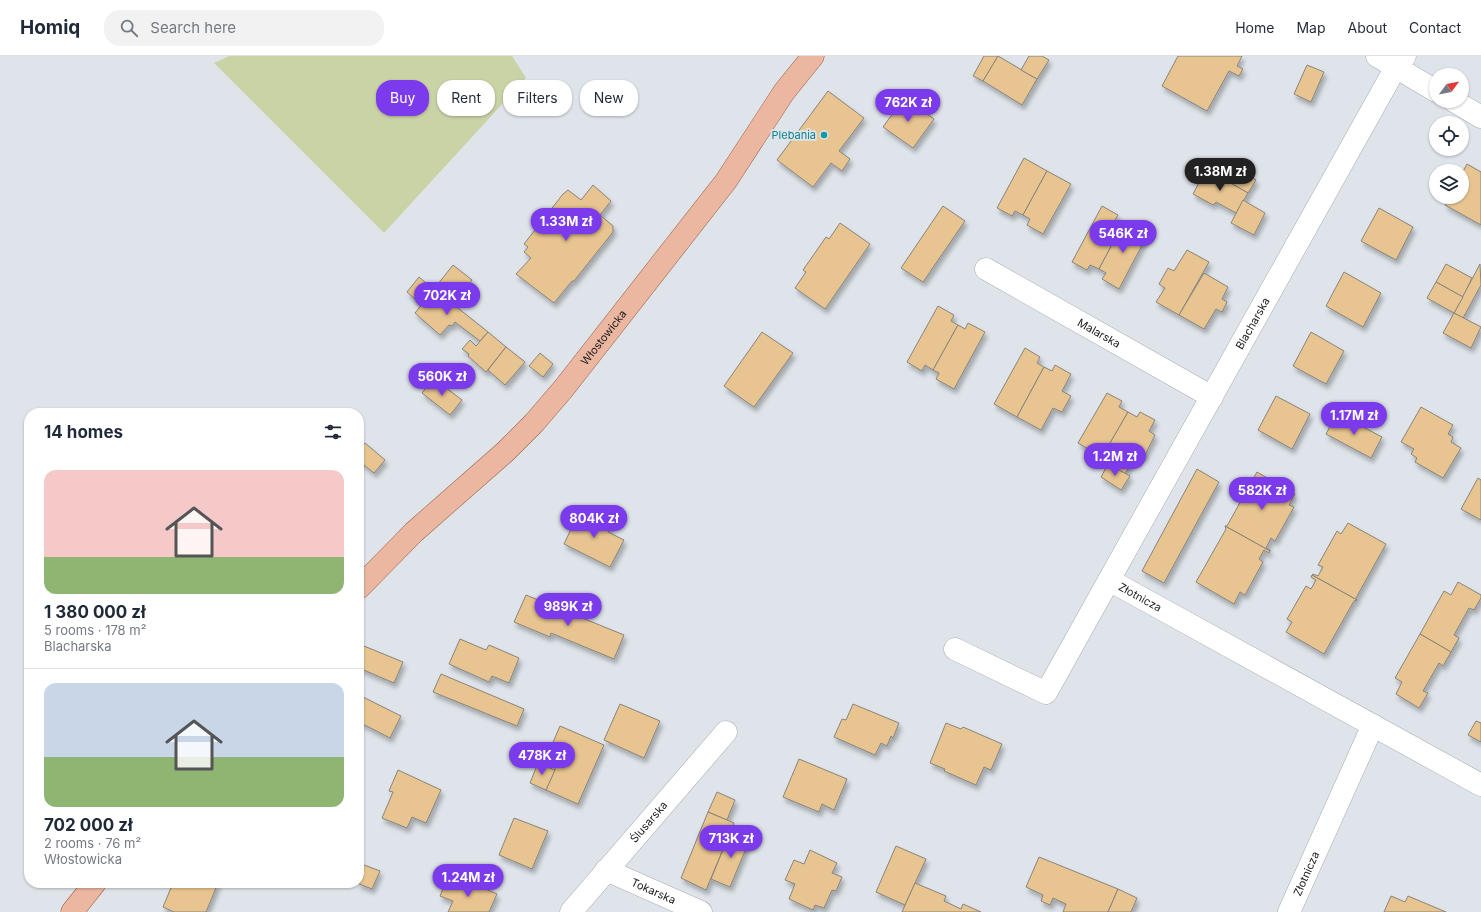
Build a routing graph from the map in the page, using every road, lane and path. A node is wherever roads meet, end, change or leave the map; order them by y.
1 (813, 56) edge
2 (1378, 56) edge
3 (1400, 62) edge
4 (1429, 85) edge
5 (1466, 108) edge
6 (1481, 117) edge
7 (986, 269) dead end
8 (1212, 397) junction
9 (1109, 580) junction
10 (364, 583) edge
11 (955, 649) dead end
12 (1373, 725) junction
13 (726, 732) dead end
14 (1481, 785) edge
15 (606, 870) junction
16 (91, 888) edge
17 (76, 910) edge
18 (571, 912) edge
19 (701, 912) edge
20 (1289, 912) edge

1 - 10 main road, Włostowicka
2 - 3 street
3 - 4 street
3 - 8 street, Blacharska
5 - 6 street
7 - 8 street, Malarska
8 - 9 street, Blacharska
9 - 11 street, Złotnicza
9 - 12 street, Złotnicza
12 - 14 street, Złotnicza
12 - 20 street, Złotnicza
13 - 15 street, Ślusarska
15 - 18 street, Ślusarska
15 - 19 street, Tokarska
16 - 17 main road

